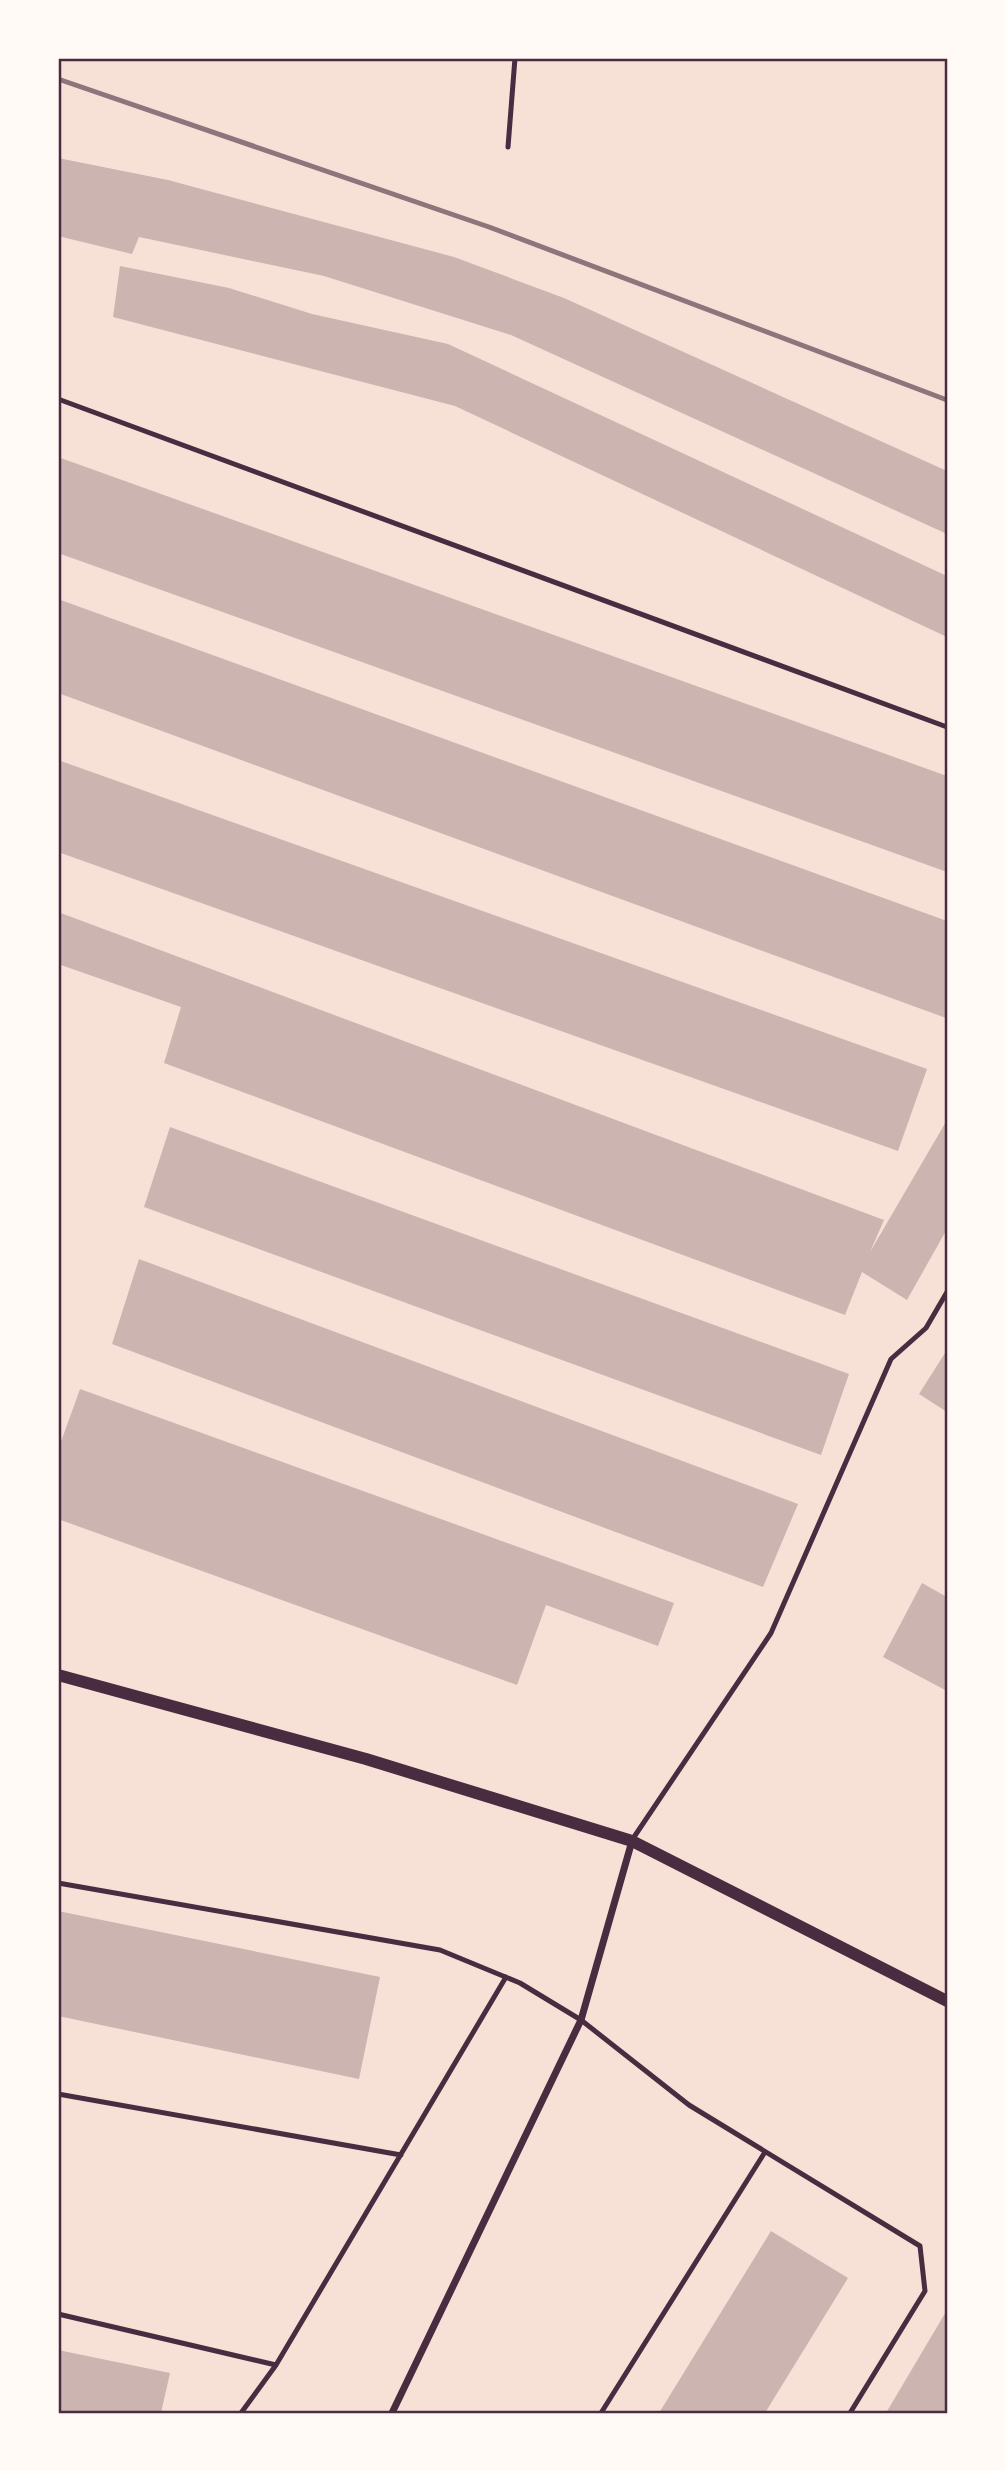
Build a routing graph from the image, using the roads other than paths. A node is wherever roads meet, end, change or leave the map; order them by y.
1 (515, 58) edge
2 (508, 147) dead end
3 (58, 399) edge
4 (947, 727) edge
5 (947, 1292) edge
6 (58, 1675) edge
7 (632, 1840) junction
8 (58, 1883) edge
9 (506, 1977) junction
10 (947, 2001) edge
11 (581, 2020) junction
12 (58, 2094) edge
13 (765, 2152) junction
14 (401, 2155) junction
15 (58, 2314) edge
16 (276, 2365) junction
17 (242, 2413) edge
18 (392, 2413) edge
19 (601, 2413) edge
20 (850, 2413) edge

1 - 2 lane
3 - 4 lane
5 - 7 lane
6 - 7 street
7 - 10 street
7 - 11 street
8 - 9 lane
9 - 11 lane
9 - 14 lane
11 - 13 lane
11 - 18 street
12 - 14 lane
13 - 19 lane
13 - 20 lane
14 - 16 lane
15 - 16 lane
16 - 17 lane

